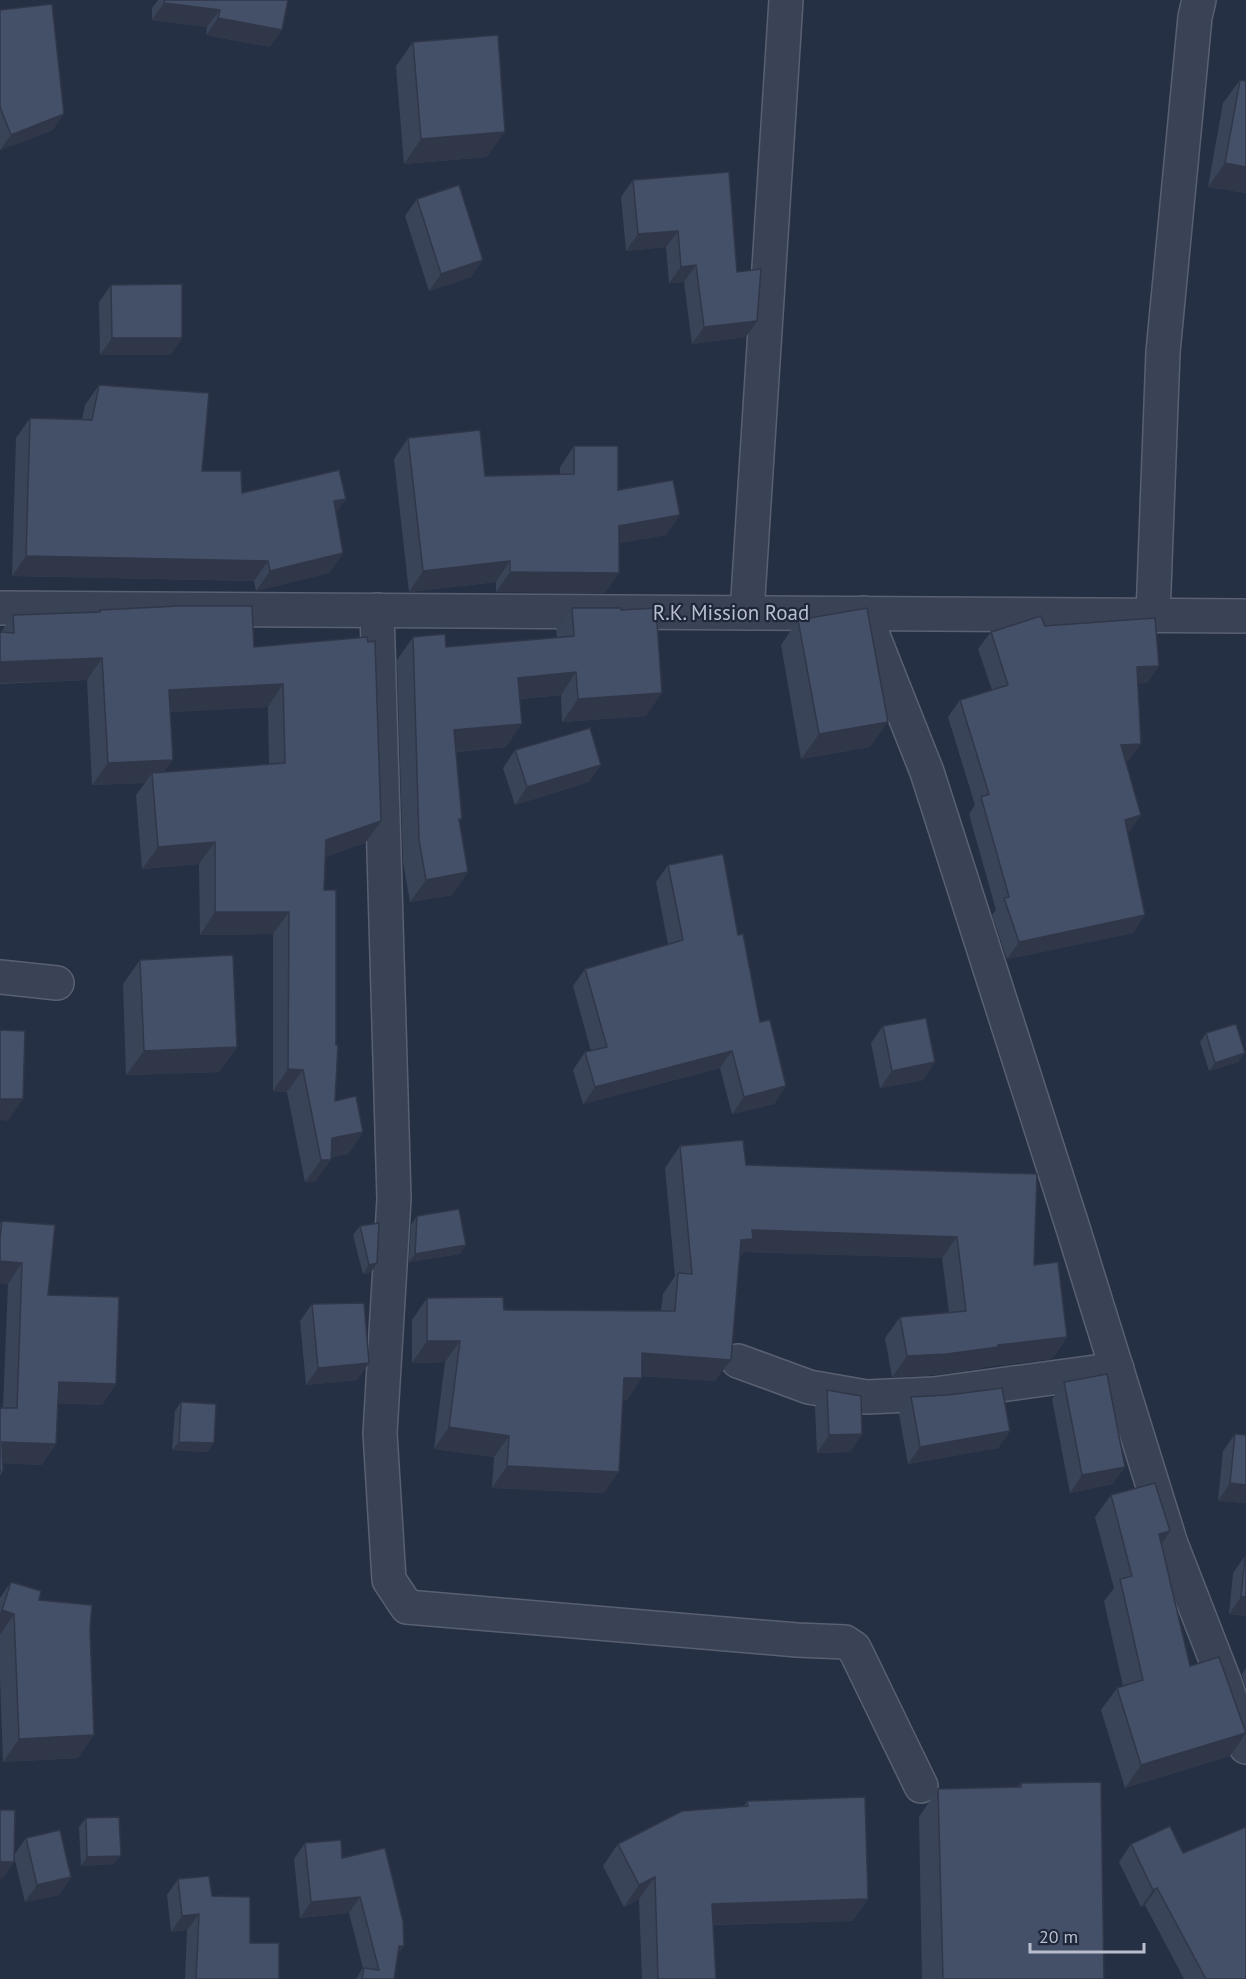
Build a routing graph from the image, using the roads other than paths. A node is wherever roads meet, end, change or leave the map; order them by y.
1 (786, 0) edge
2 (1199, 0) edge
3 (0, 608) edge
4 (377, 610) junction
5 (747, 613) junction
6 (864, 613) junction
7 (1153, 615) junction
8 (1246, 616) edge
9 (0, 977) edge
10 (57, 983) dead end
11 (738, 1361) dead end
12 (1117, 1369) junction
13 (1246, 1747) edge
14 (921, 1786) dead end

1 - 5 street
2 - 7 street
3 - 4 street, R.K. Mission Road
4 - 5 street, R.K. Mission Road
4 - 14 street
5 - 6 street, R.K. Mission Road
6 - 7 street, R.K. Mission Road
6 - 12 street
7 - 8 street, R.K. Mission Road
9 - 10 street
11 - 12 street
12 - 13 street

